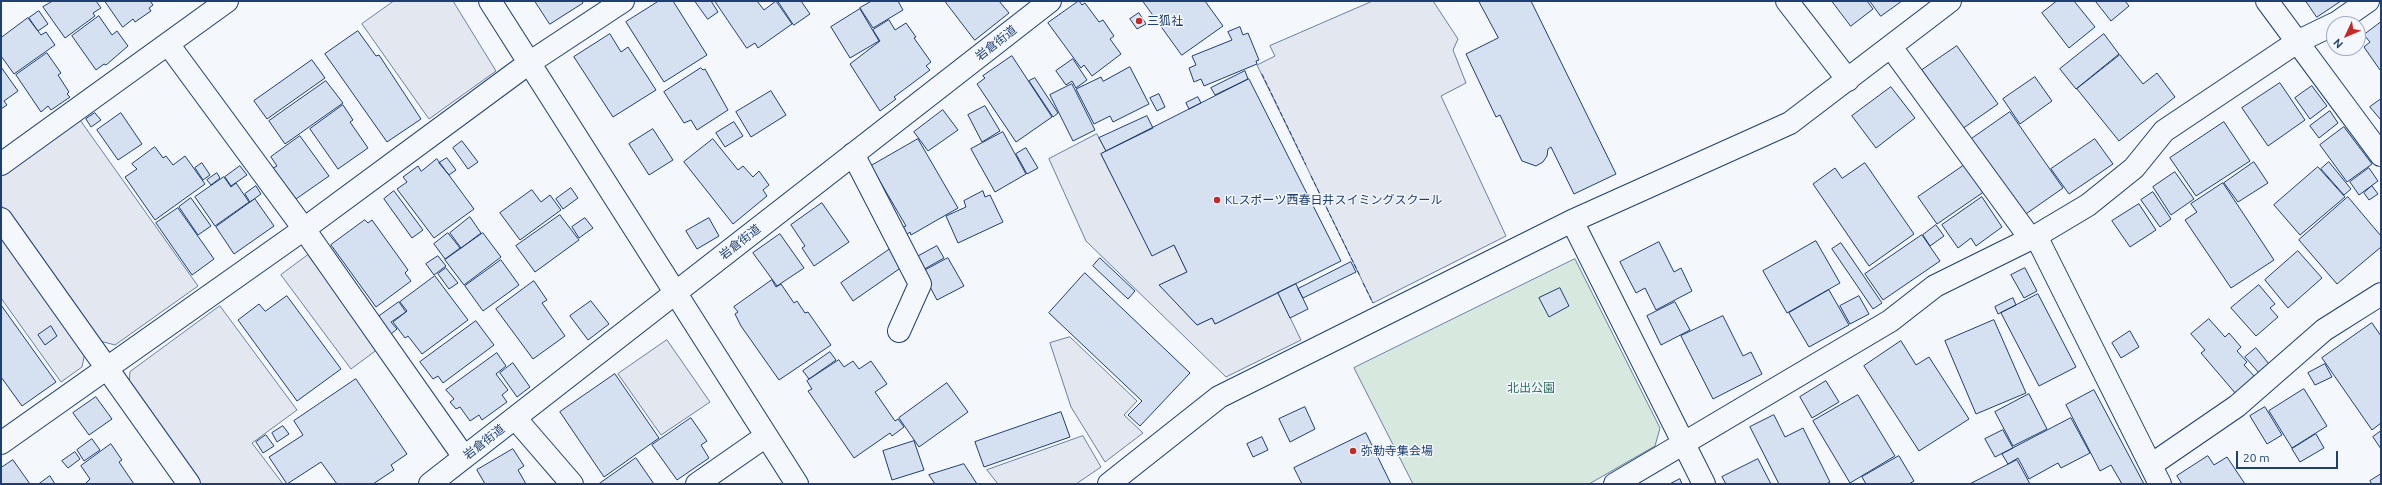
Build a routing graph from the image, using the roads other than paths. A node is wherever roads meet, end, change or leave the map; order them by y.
1 (227, 1) edge
2 (490, 1) edge
3 (623, 1) edge
4 (1050, 1) edge
5 (1787, 1) edge
6 (1950, 1) edge
7 (2267, 1) edge
8 (2368, 1) edge
9 (2346, 16) edge
10 (2326, 28) edge
11 (2297, 42) junction
12 (168, 44) junction
13 (1891, 47) junction
14 (529, 63) junction
15 (1848, 80) junction
16 (853, 154) junction
17 (2381, 155) edge
18 (1, 164) edge
19 (1, 219) edge
20 (1572, 221) junction
21 (304, 229) junction
22 (2033, 237) junction
23 (675, 293) junction
24 (2381, 294) edge
25 (899, 331) dead end
26 (106, 369) junction
27 (515, 418) junction
28 (766, 436) junction
29 (1, 443) edge
30 (1684, 443) junction
31 (464, 457) junction
32 (2156, 474) edge
33 (1112, 483) edge
34 (189, 484) edge
35 (430, 484) edge
36 (572, 484) edge
37 (697, 484) edge
38 (797, 484) edge
39 (1615, 484) edge
40 (1704, 484) edge

1 - 12 street
2 - 14 street
3 - 14 street
4 - 16 street, 岩倉街道
5 - 15 street
6 - 13 street
7 - 11 street
8 - 9 street
10 - 11 street
11 - 17 street
11 - 22 street
12 - 18 street
12 - 21 street
13 - 15 street
13 - 22 street
14 - 21 street
14 - 23 street
15 - 20 street
16 - 23 street, 岩倉街道
16 - 25 street
19 - 26 street
20 - 30 street
20 - 33 street
21 - 26 street
21 - 31 street
22 - 30 street
22 - 32 street
23 - 27 street, 岩倉街道
23 - 28 street
24 - 32 street
26 - 29 street
26 - 34 street
27 - 31 street, 岩倉街道
27 - 36 street
28 - 37 street
28 - 38 street
30 - 39 street
30 - 40 street
31 - 35 street, 岩倉街道

